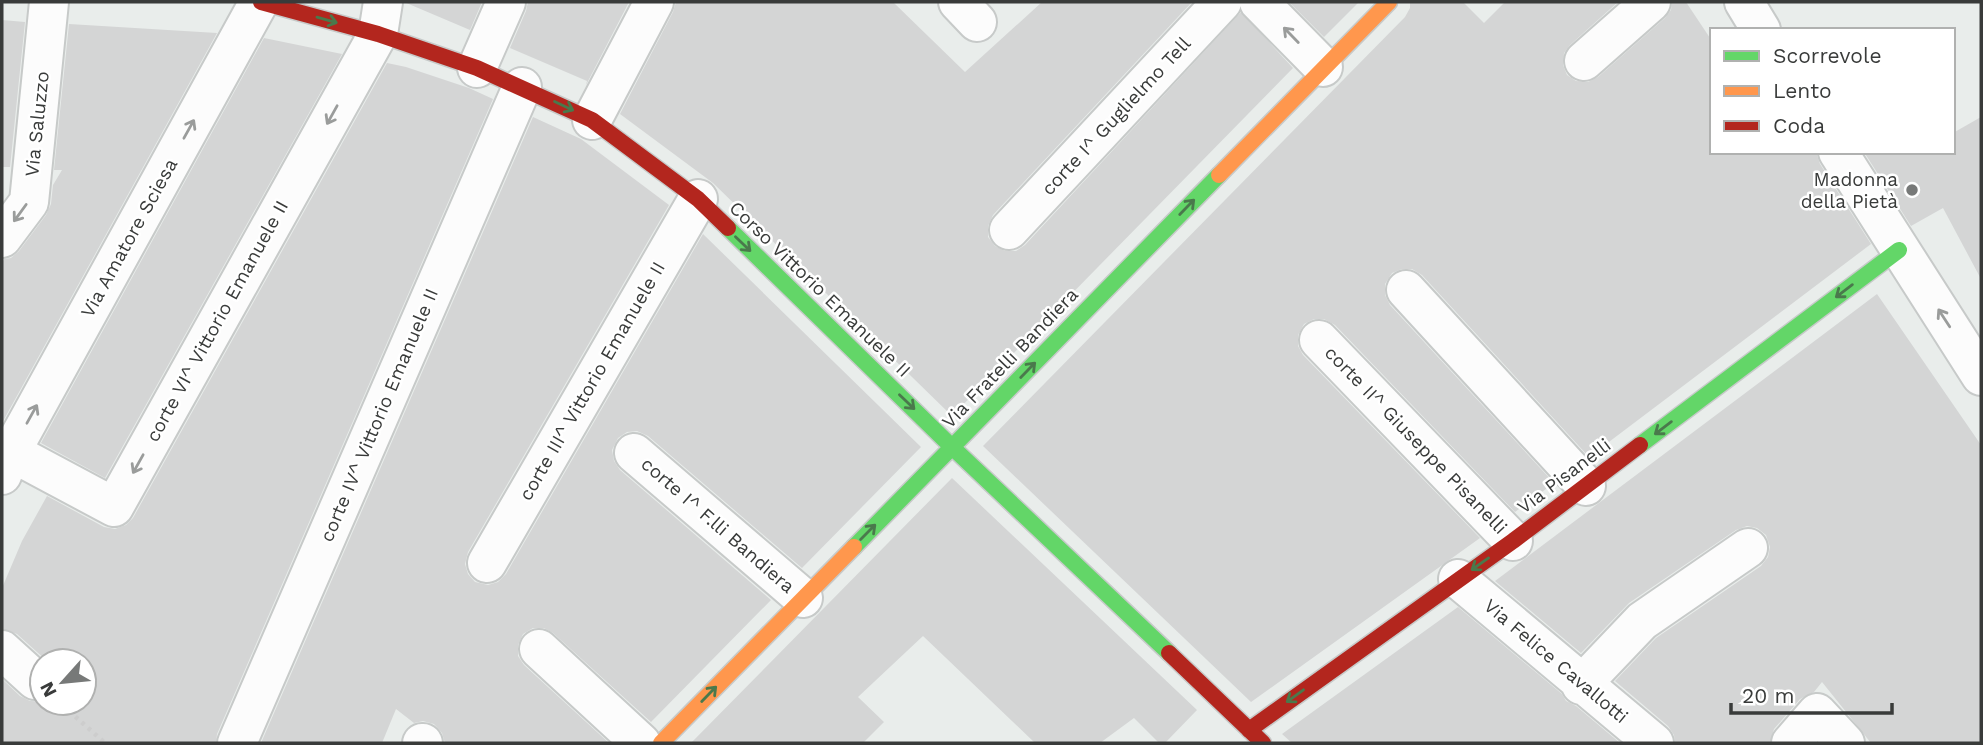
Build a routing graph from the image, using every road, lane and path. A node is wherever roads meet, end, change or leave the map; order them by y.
1 (49, 2) edge
2 (260, 2) edge
3 (506, 2) edge
4 (654, 2) edge
5 (1222, 2) edge
6 (1259, 2) edge
7 (1389, 2) edge
8 (1651, 2) edge
9 (1744, 2) edge
10 (380, 18) edge
11 (1760, 28) edge
12 (1584, 61) dead end
13 (1323, 67) junction
14 (477, 68) junction
15 (522, 87) junction
16 (592, 120) junction
17 (1839, 154) edge
18 (698, 199) junction
19 (1009, 230) dead end
20 (2, 239) edge
21 (1899, 250) junction
22 (1406, 290) dead end
23 (1319, 340) dead end
24 (1981, 376) edge
25 (952, 447) junction
26 (634, 453) dead end
27 (6, 463) edge
28 (1586, 486) junction
29 (1513, 541) junction
30 (1748, 548) dead end
31 (486, 563) dead end
32 (1458, 579) junction
33 (803, 598) junction
34 (538, 649) dead end
35 (2, 650) edge
36 (28, 673) edge
37 (1581, 685) junction
38 (76, 717) edge
39 (1249, 730) junction
40 (105, 743) edge
41 (237, 743) edge
42 (641, 743) edge
43 (661, 743) edge
44 (1263, 743) edge
45 (1654, 743) edge
46 (1791, 743) edge
47 (1845, 743) edge

1 -> 20 street, Via Saluzzo
2 -> 10 street, Corso Vittorio Emanuele II
27 -> 2 street, Via Amatore Sciesa
3 - 14 street
4 - 16 street
5 - 19 street, corte I^ Guglielmo Tell
13 -> 6 street
7 - 13 street, Via Fratelli Bandiera
8 - 12 street
9 - 11 street
10 - 14 street, Corso Vittorio Emanuele II
10 -> 27 street, corte VI^ Vittorio Emanuele II
25 -> 13 street, Via Fratelli Bandiera
14 - 15 street, Corso Vittorio Emanuele II
15 -> 16 street, Corso Vittorio Emanuele II
15 - 41 street, corte IV^ Vittorio Emanuele II
16 - 18 street, Corso Vittorio Emanuele II
17 - 21 street
18 -> 25 street, Corso Vittorio Emanuele II
18 - 31 street, corte III^ Vittorio Emanuele II
24 -> 21 street
21 -> 28 street, Via Pisanelli
22 - 28 street
23 - 29 street, corte II^ Giuseppe Pisanelli
33 -> 25 street, Via Fratelli Bandiera
25 - 39 street, Corso Vittorio Emanuele II
26 - 33 street, corte I^ F.lli Bandiera
28 - 29 street, Via Pisanelli
29 -> 32 street, Via Pisanelli
30 - 37 street
32 - 37 street, Via Felice Cavallotti
32 -> 39 street, Via Pisanelli
43 -> 33 street, Via Fratelli Bandiera
34 - 42 street
35 - 36 street
37 - 45 street, Via Felice Cavallotti
38 - 40 path
39 - 44 street, Corso Vittorio Emanuele II
46 - 47 street

